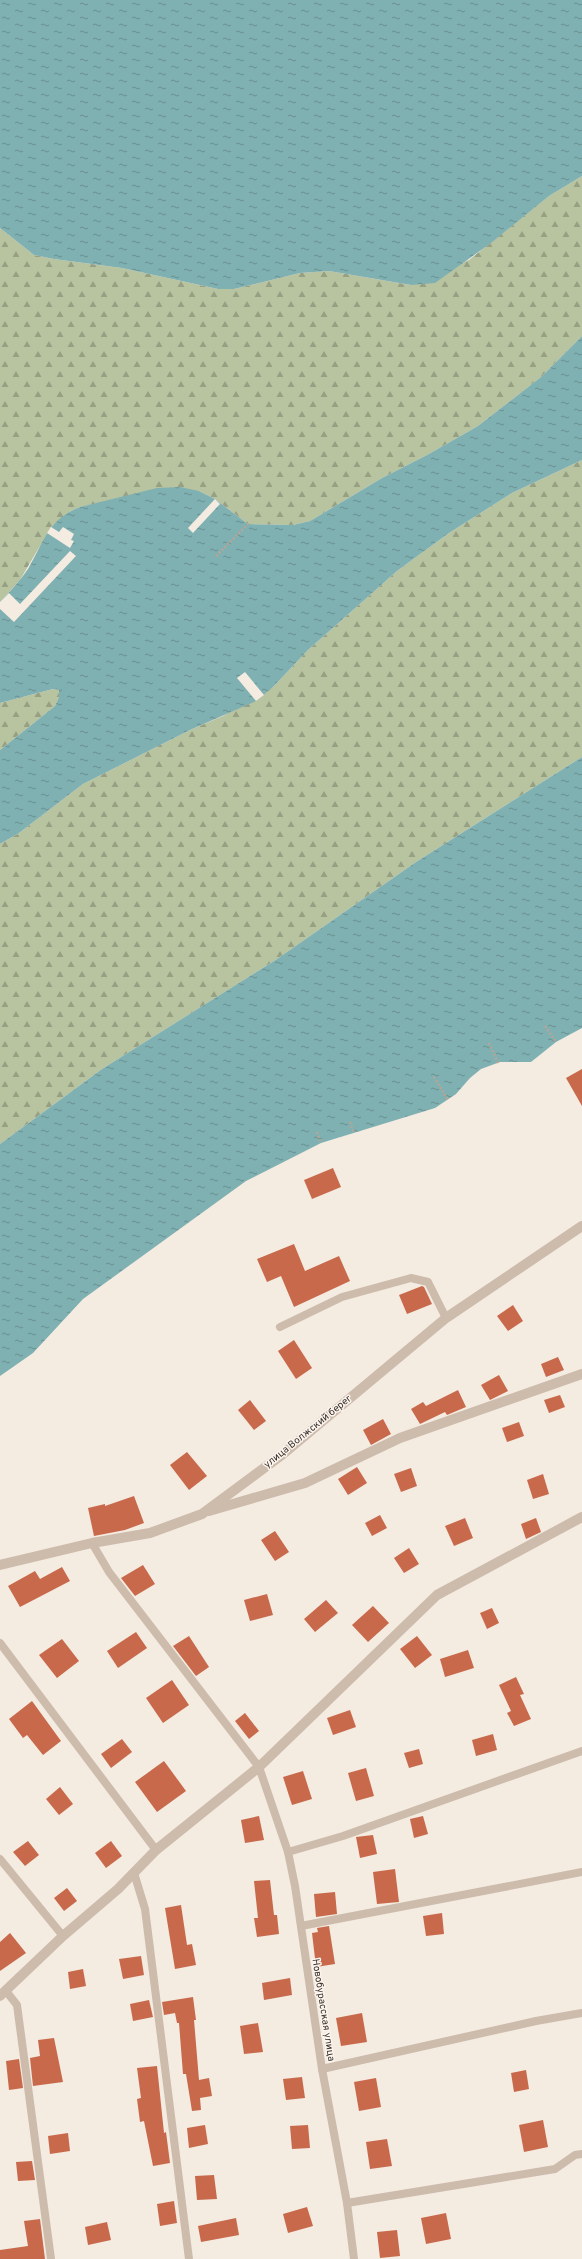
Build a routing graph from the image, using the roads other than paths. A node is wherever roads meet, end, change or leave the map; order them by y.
1 (582, 1226) edge
2 (446, 1318) junction
3 (280, 1327) dead end
4 (582, 1374) edge
5 (202, 1514) junction
6 (582, 1517) edge
7 (92, 1543) junction
8 (0, 1565) edge
9 (0, 1643) edge
10 (582, 1751) edge
11 (259, 1767) junction
12 (156, 1850) junction
13 (288, 1852) junction
14 (0, 1859) edge
15 (582, 1872) edge
16 (134, 1873) junction
17 (300, 1926) junction
18 (63, 1936) junction
19 (3, 1993) edge
20 (582, 2013) edge
21 (322, 2069) junction
22 (582, 2154) edge
23 (347, 2203) junction
24 (50, 2259) edge
25 (189, 2259) edge
26 (354, 2259) edge

1 - 2 street, улица Волжский берег
2 - 3 lane
2 - 5 street, улица Волжский берег
4 - 5 street
5 - 7 street, улица Волжский берег
6 - 11 street
7 - 8 street, улица Волжский берег
7 - 11 lane, Новобурасская улица
9 - 12 lane
10 - 13 lane
11 - 12 street
11 - 13 lane, Новобурасская улица
12 - 16 street
13 - 17 lane, Новобурасская улица
14 - 18 lane
15 - 17 lane
16 - 18 street
16 - 25 lane
17 - 21 lane, Новобурасская улица
18 - 19 street
19 - 24 lane
20 - 21 lane
21 - 23 lane, Новобурасская улица
22 - 23 lane
23 - 26 lane, Новобурасская улица

